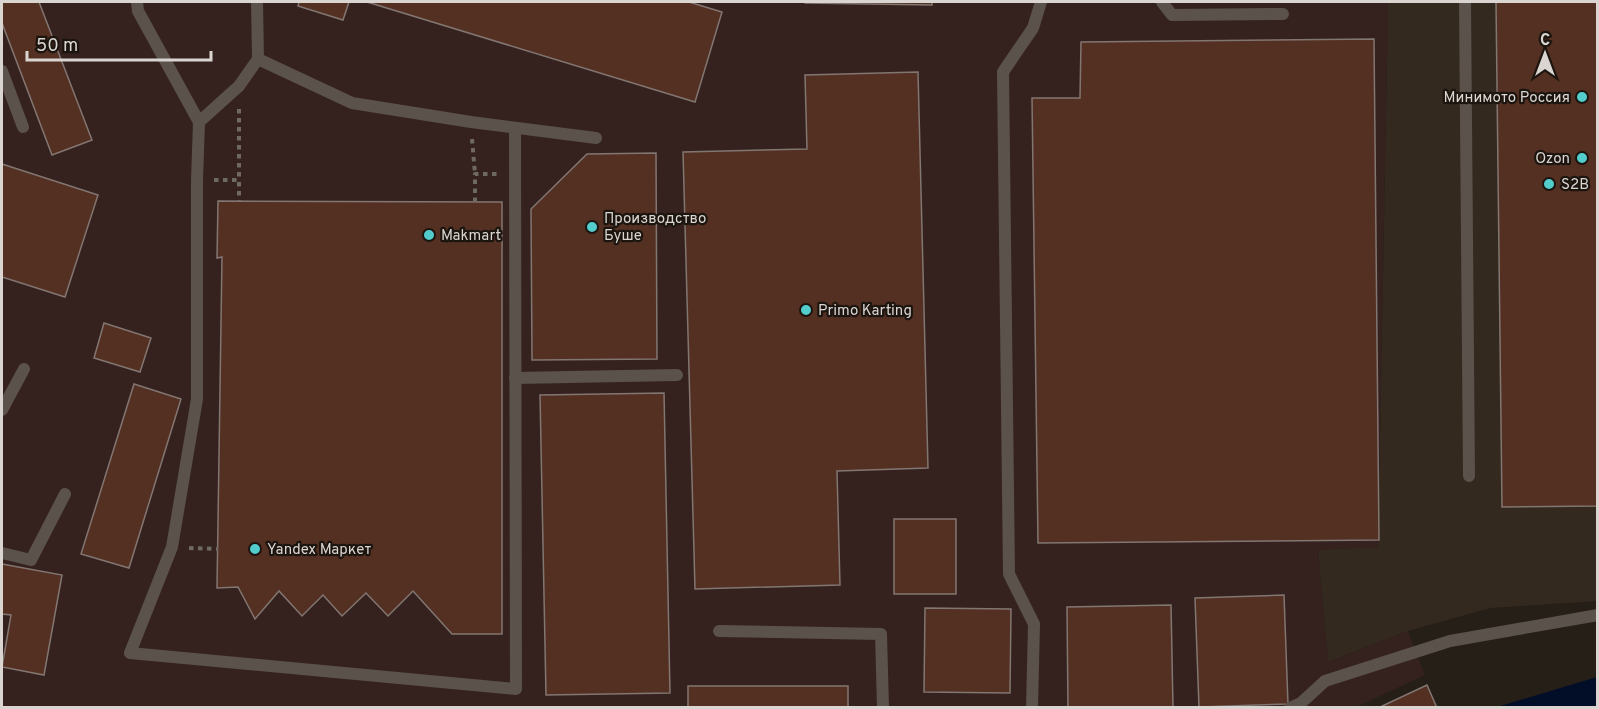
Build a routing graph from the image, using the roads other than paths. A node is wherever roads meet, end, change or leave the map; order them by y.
1 (137, 2) edge
2 (257, 2) edge
3 (1041, 2) edge
4 (1162, 2) edge
5 (1465, 2) edge
6 (1283, 14) dead end
7 (258, 59) junction
8 (2, 70) edge
9 (199, 122) junction
10 (23, 127) dead end
11 (515, 128) junction
12 (596, 138) dead end
13 (24, 369) dead end
14 (677, 375) dead end
15 (515, 378) junction
16 (2, 410) edge
17 (1469, 476) dead end
18 (65, 494) dead end
19 (2, 553) edge
20 (1598, 615) edge
21 (718, 631) dead end
22 (883, 708) edge
23 (1032, 708) edge
24 (1290, 708) edge

1 - 9 lane
2 - 7 lane
3 - 23 lane
4 - 6 lane
5 - 17 lane
7 - 9 lane
7 - 11 lane
8 - 10 lane
9 - 15 lane
11 - 12 lane
11 - 15 lane
13 - 16 lane
14 - 15 lane
18 - 19 lane
20 - 24 lane
21 - 22 lane

